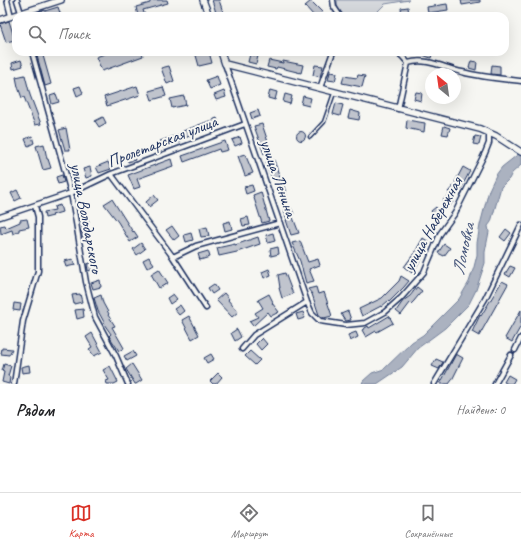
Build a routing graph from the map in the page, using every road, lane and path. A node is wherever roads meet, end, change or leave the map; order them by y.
1 (7, 0) edge
2 (17, 0) edge
3 (61, 0) edge
4 (203, 0) edge
5 (333, 0) edge
6 (20, 12) edge
7 (27, 12) edge
8 (208, 12) edge
9 (337, 12) edge
10 (11, 16) joint
11 (0, 20) edge
12 (33, 56) edge
13 (222, 56) edge
14 (332, 56) edge
15 (402, 56) edge
16 (408, 63) junction
17 (225, 64) junction
18 (521, 81) edge
19 (320, 88) junction
20 (334, 92) junction
21 (398, 109) junction
22 (245, 124) junction
23 (489, 133) junction
24 (310, 137) dead end
25 (521, 152) edge
26 (111, 174) junction
27 (71, 192) junction
28 (35, 206) junction
29 (0, 218) edge
30 (280, 223) junction
31 (521, 225) edge
32 (173, 257) junction
33 (307, 302) junction
34 (206, 308) dead end
35 (312, 313) joint
36 (521, 338) edge
37 (242, 349) dead end
38 (515, 350) dead end
39 (511, 355) dead end
40 (14, 384) edge
41 (128, 384) edge
42 (434, 384) edge
43 (495, 384) edge

1 - 10 street
2 - 6 street
3 - 7 street
4 - 8 street
5 - 9 street
10 - 11 street
12 - 27 street, улица Володарского
13 - 17 street, улица Ленина
14 - 19 street
15 - 16 street
16 - 18 street
16 - 21 street
17 - 19 street
17 - 22 street, улица Ленина
19 - 20 street
20 - 21 street
20 - 24 lane
21 - 23 street
22 - 26 street, Пролетарская улица
22 - 30 street, улица Ленина
23 - 25 street
23 - 35 street, улица Набережная
26 - 27 street, Пролетарская улица
26 - 32 street
27 - 28 street, Пролетарская улица
27 - 41 street, улица Володарского
28 - 29 street, Пролетарская улица
28 - 40 street
30 - 32 street
30 - 33 street, улица Ленина
31 - 42 street
32 - 34 street
33 - 35 street, улица Ленина
33 - 37 street
36 - 38 street
39 - 43 street

